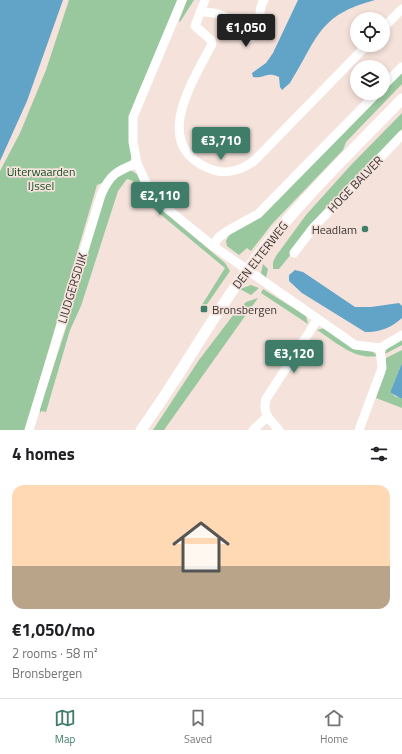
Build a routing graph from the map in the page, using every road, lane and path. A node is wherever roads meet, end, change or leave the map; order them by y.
1 (182, 0) edge
2 (205, 0) edge
3 (264, 0) edge
4 (402, 9) edge
5 (200, 12) junction
6 (390, 21) edge
7 (360, 52) edge
8 (402, 66) edge
9 (390, 79) edge
10 (402, 99) edge
11 (369, 100) edge
12 (402, 135) edge
13 (137, 163) junction
14 (213, 246) junction
15 (294, 253) dead end
16 (246, 270) junction
17 (317, 320) junction
18 (402, 335) edge
19 (380, 348) junction
20 (267, 417) junction
21 (29, 430) edge
22 (140, 430) edge
23 (253, 430) edge
24 (279, 430) edge
25 (359, 430) edge

1 - 13 street
2 - 5 street
3 - 5 street
4 - 6 street
5 - 7 street
8 - 9 street
10 - 16 main road, DEN ELTERWEG
11 - 14 street, DEN ELTERWEG
12 - 15 street, HOGE BALVER
13 - 14 street
13 - 21 street, LIUDGERSDIJK
14 - 16 street
16 - 17 street
16 - 22 main road, DEN ELTERWEG
17 - 19 street
17 - 20 street
18 - 19 street
19 - 25 street
20 - 23 street
20 - 24 street

